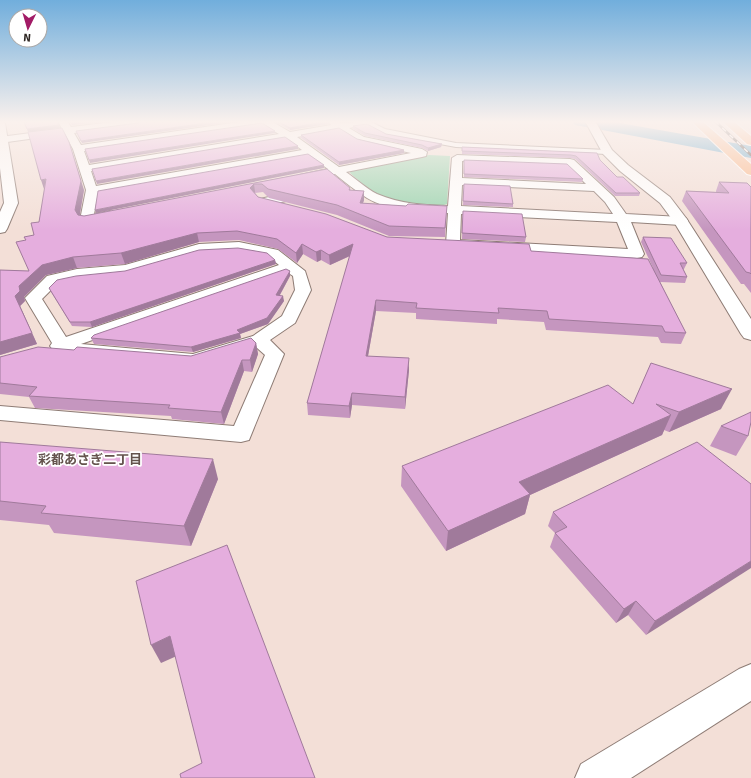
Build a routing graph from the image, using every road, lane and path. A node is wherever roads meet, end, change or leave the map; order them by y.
1 (5, 157) edge
2 (81, 157) edge
3 (151, 157) edge
4 (280, 157) edge
5 (318, 157) edge
6 (405, 157) edge
7 (614, 157) edge
8 (738, 157) edge
9 (85, 168) junction
10 (337, 171) junction
11 (751, 171) edge
12 (296, 179) edge
13 (456, 182) junction
14 (596, 188) junction
15 (92, 190) junction
16 (261, 200) edge
17 (286, 203) edge
18 (455, 210) junction
19 (118, 214) edge
20 (622, 218) junction
21 (680, 221) junction
22 (0, 229) edge
23 (438, 243) edge
24 (453, 244) junction
25 (289, 266) junction
26 (751, 334) edge
27 (259, 340) junction
28 (62, 345) junction
29 (41, 351) edge
30 (0, 414) edge
31 (751, 680) edge
32 (595, 778) edge

1 - 22 street
2 - 9 street
3 - 9 street
4 - 15 street
5 - 10 street
6 - 10 street
7 - 21 street
8 - 11 main road
9 - 15 street
10 - 12 street
10 - 18 street
13 - 14 street
13 - 14 street
13 - 18 street
14 - 20 street
15 - 19 street
16 - 17 street
18 - 20 street
18 - 24 street
20 - 21 street
20 - 24 street
21 - 26 street
23 - 24 street
25 - 27 street
25 - 28 street
25 - 28 street
27 - 28 street
27 - 30 street
28 - 29 street
31 - 32 street

